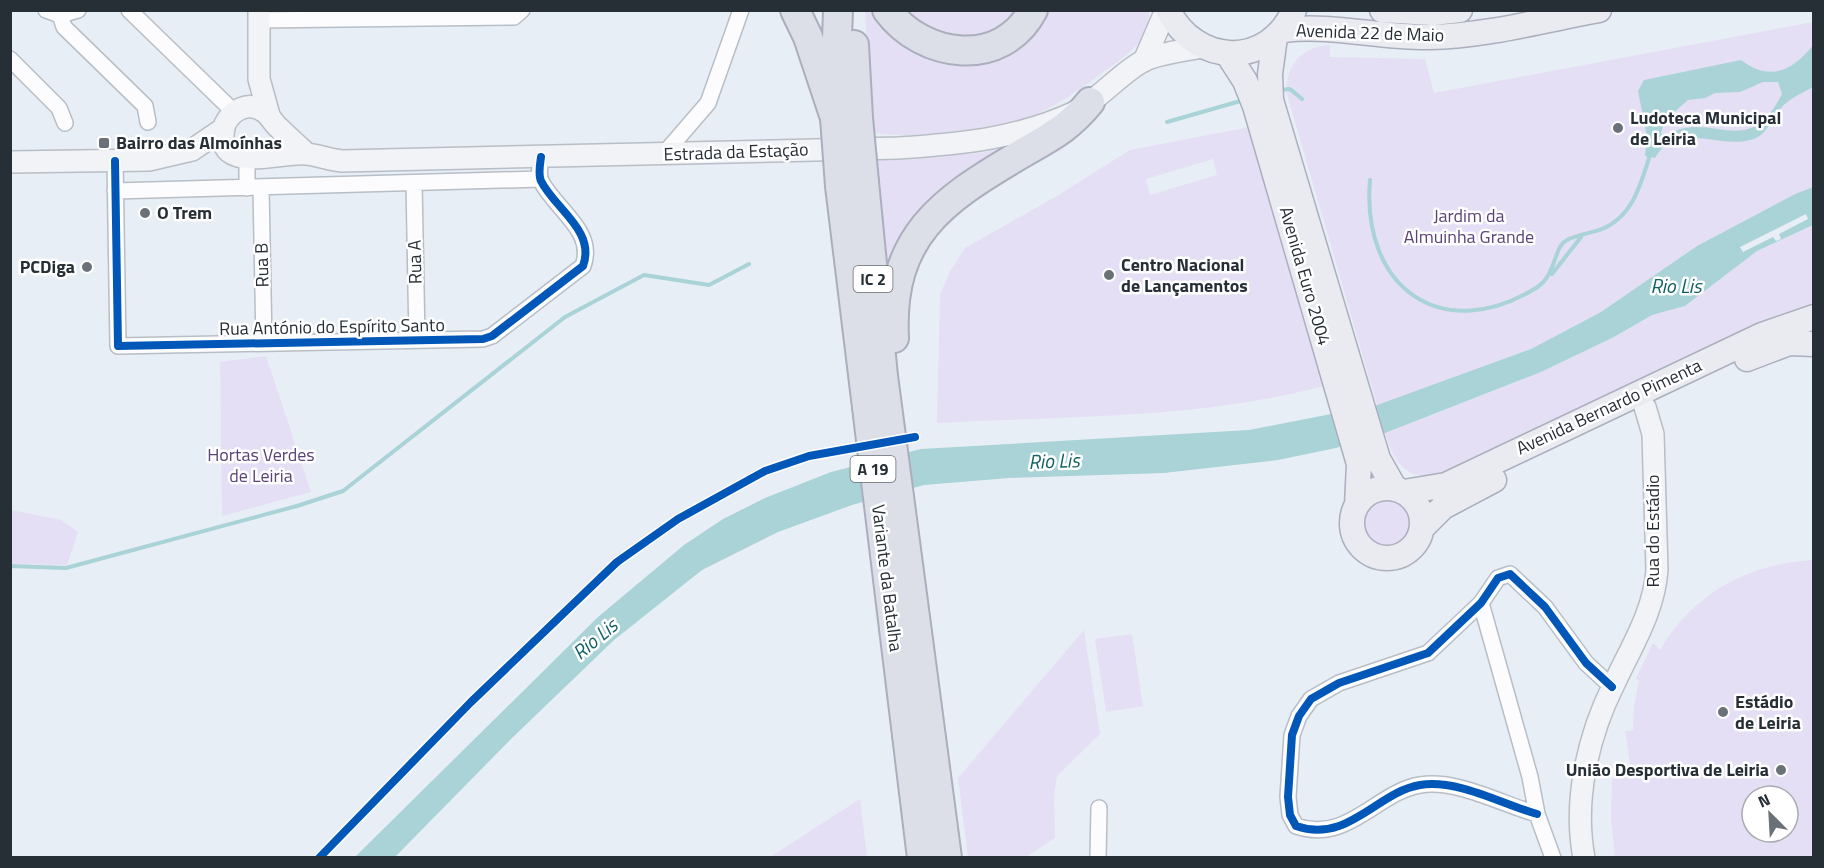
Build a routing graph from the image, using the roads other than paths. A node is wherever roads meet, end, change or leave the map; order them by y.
1 (129, 10) edge
2 (522, 10) edge
3 (741, 10) edge
4 (795, 10) edge
5 (838, 10) edge
6 (854, 10) edge
7 (887, 10) edge
8 (1033, 10) edge
9 (1167, 10) edge
10 (1382, 10) edge
11 (1460, 10) edge
12 (1599, 10) edge
13 (64, 12) edge
14 (259, 15) edge
15 (1284, 26) edge
16 (1201, 47) junction
17 (1227, 54) junction
18 (10, 58) edge
19 (1144, 61) junction
20 (259, 79) junction
21 (1090, 102) junction
22 (234, 116) junction
23 (846, 118) junction
24 (272, 120) junction
25 (148, 122) dead end
26 (65, 123) dead end
27 (192, 150) junction
28 (307, 153) junction
29 (664, 154) junction
30 (247, 155) junction
31 (540, 158) junction
32 (115, 161) junction
33 (10, 162) edge
34 (540, 179) junction
35 (414, 183) junction
36 (254, 187) junction
37 (115, 191) junction
38 (1814, 317) edge
39 (417, 340) junction
40 (264, 344) junction
41 (1814, 344) edge
42 (881, 375) junction
43 (1645, 407) junction
44 (1394, 483) junction
45 (1357, 505) junction
46 (1422, 528) junction
47 (905, 563) junction
48 (1481, 603) junction
49 (1612, 687) junction
50 (1100, 808) dead end
51 (1537, 814) junction
52 (922, 858) edge
53 (947, 858) edge
54 (1098, 858) edge
55 (1553, 858) edge
56 (1584, 858) edge

1 - 22 street
2 - 14 street
3 - 29 street
4 - 23 highway
5 - 23 highway
6 - 23 highway, IC 2
7 - 8 highway
9 - 16 main road
9 - 19 main road, Estrada da Estação
10 - 11 main road, Avenida 22 de Maio
12 - 15 main road, Avenida 22 de Maio
13 - 25 street
14 - 20 main road
15 - 17 main road
15 - 44 main road, Avenida Euro 2004
16 - 17 main road
16 - 19 main road, Estrada da Estação
17 - 45 main road, Avenida Euro 2004
18 - 26 street
19 - 21 main road, Estrada da Estação
20 - 22 main road
20 - 24 main road
21 - 29 main road, Estrada da Estação
21 - 42 highway
22 - 24 main road, Estrada da Estação
22 - 27 main road, Estrada da Estação
22 - 30 main road
23 - 42 highway, IC 2, bridge
24 - 28 main road, Estrada da Estação
24 - 30 main road
27 - 30 main road, Estrada da Estação
27 - 32 main road, Estrada da Estação
28 - 30 main road, Estrada da Estação
28 - 31 main road, Estrada da Estação
29 - 31 main road, Estrada da Estação
30 - 36 street, Rua B
31 - 34 street
32 - 33 main road, Estrada da Estação
32 - 37 street, Rua António do Espírito Santo
34 - 35 street
34 - 39 street, Rua António do Espírito Santo
35 - 36 street
35 - 39 street, Rua A
36 - 37 street
36 - 40 street, Rua B
37 - 40 street, Rua António do Espírito Santo
38 - 44 main road, Avenida Bernardo Pimenta
39 - 40 street, Rua António do Espírito Santo
41 - 43 main road, Avenida Bernardo Pimenta
42 - 47 highway, Variante da Batalha / A 19
43 - 46 main road, Avenida Bernardo Pimenta
43 - 49 main road, Rua do Estádio
44 - 45 main road
44 - 46 main road
45 - 46 main road
47 - 52 highway, Variante da Batalha / A 19
47 - 53 highway, Variante da Batalha / A 19
48 - 49 street
48 - 51 street
48 - 51 street
49 - 56 main road, Rua do Estádio
50 - 54 street
51 - 55 street

